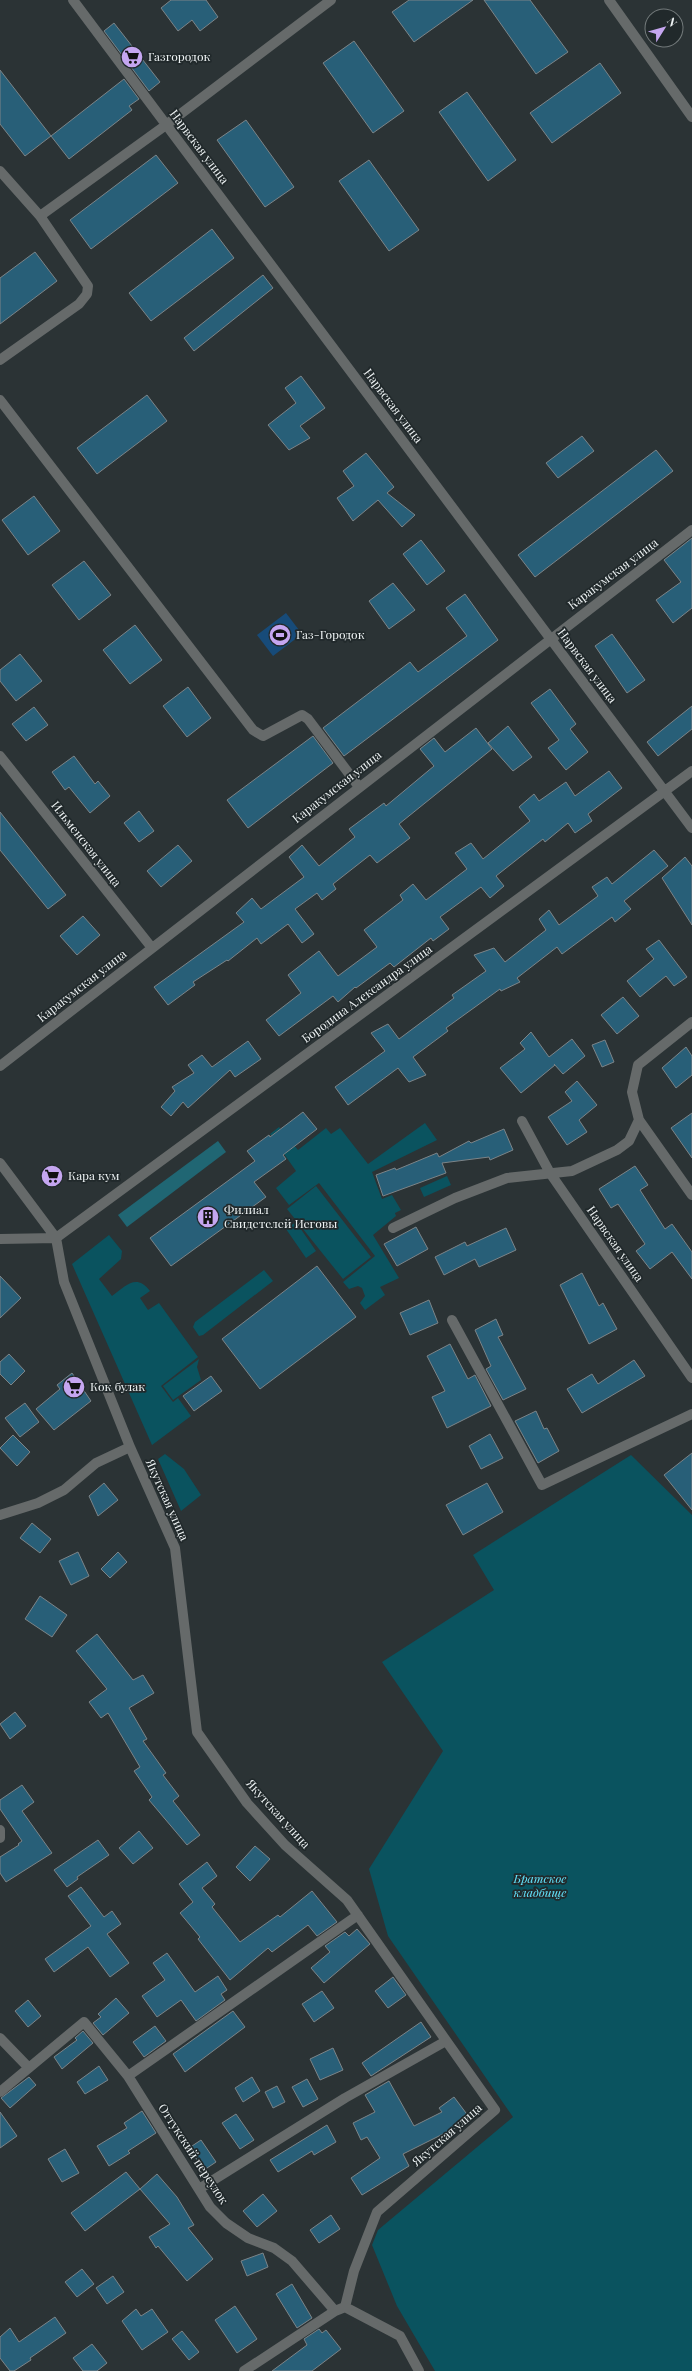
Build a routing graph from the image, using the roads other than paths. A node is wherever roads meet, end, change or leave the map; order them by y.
1 (73, 0) edge
2 (330, 0) edge
3 (609, 0) edge
4 (692, 117) edge
5 (166, 125) junction
6 (0, 171) edge
7 (40, 216) junction
8 (0, 360) edge
9 (0, 400) edge
10 (692, 530) edge
11 (550, 638) junction
12 (0, 756) edge
13 (692, 771) edge
14 (359, 787) junction
15 (664, 791) junction
16 (692, 828) edge
17 (152, 948) junction
18 (692, 1022) edge
19 (0, 1066) edge
20 (639, 1120) junction
21 (522, 1121) dead end
22 (0, 1163) edge
23 (550, 1173) junction
24 (692, 1194) edge
25 (393, 1228) dead end
26 (56, 1238) junction
27 (0, 1239) edge
28 (452, 1320) dead end
29 (692, 1378) edge
30 (692, 1414) edge
31 (130, 1447) junction
32 (0, 1515) edge
33 (0, 1830) edge
34 (0, 1838) edge
35 (358, 1915) junction
36 (0, 2038) edge
37 (446, 2041) junction
38 (29, 2068) junction
39 (128, 2076) junction
40 (0, 2092) edge
41 (199, 2189) junction
42 (345, 2307) junction
43 (335, 2311) junction
44 (244, 2371) edge
45 (419, 2371) edge

1 - 5 street, Нарвская улица
2 - 5 street
3 - 4 street
5 - 7 street
5 - 11 street, Нарвская улица
6 - 7 street
7 - 8 street
9 - 14 street
10 - 11 street, Каракумская улица
11 - 14 street, Каракумская улица
11 - 15 street, Нарвская улица
12 - 17 street, Ильменская улица
13 - 15 street, Бородина Александра улица
14 - 17 street, Каракумская улица
15 - 16 street, Нарвская улица
15 - 26 street, Бородина Александра улица
17 - 19 street, Каракумская улица
18 - 20 street
20 - 23 street
20 - 24 street
21 - 23 street, Нарвская улица
22 - 26 street
23 - 25 street
23 - 29 street, Нарвская улица
26 - 27 street
26 - 31 street, Якутская улица
28 - 30 street
31 - 32 street
31 - 35 street, Якутская улица
33 - 34 street
35 - 37 street, Якутская улица
35 - 39 street
36 - 38 street
37 - 41 street
37 - 42 street, Якутская улица
38 - 39 street, Оттукский переулок
38 - 40 street, Оттукский переулок
39 - 41 street, Оттукский переулок
41 - 43 street, Оттукский переулок
42 - 43 street
42 - 45 street
43 - 44 street

